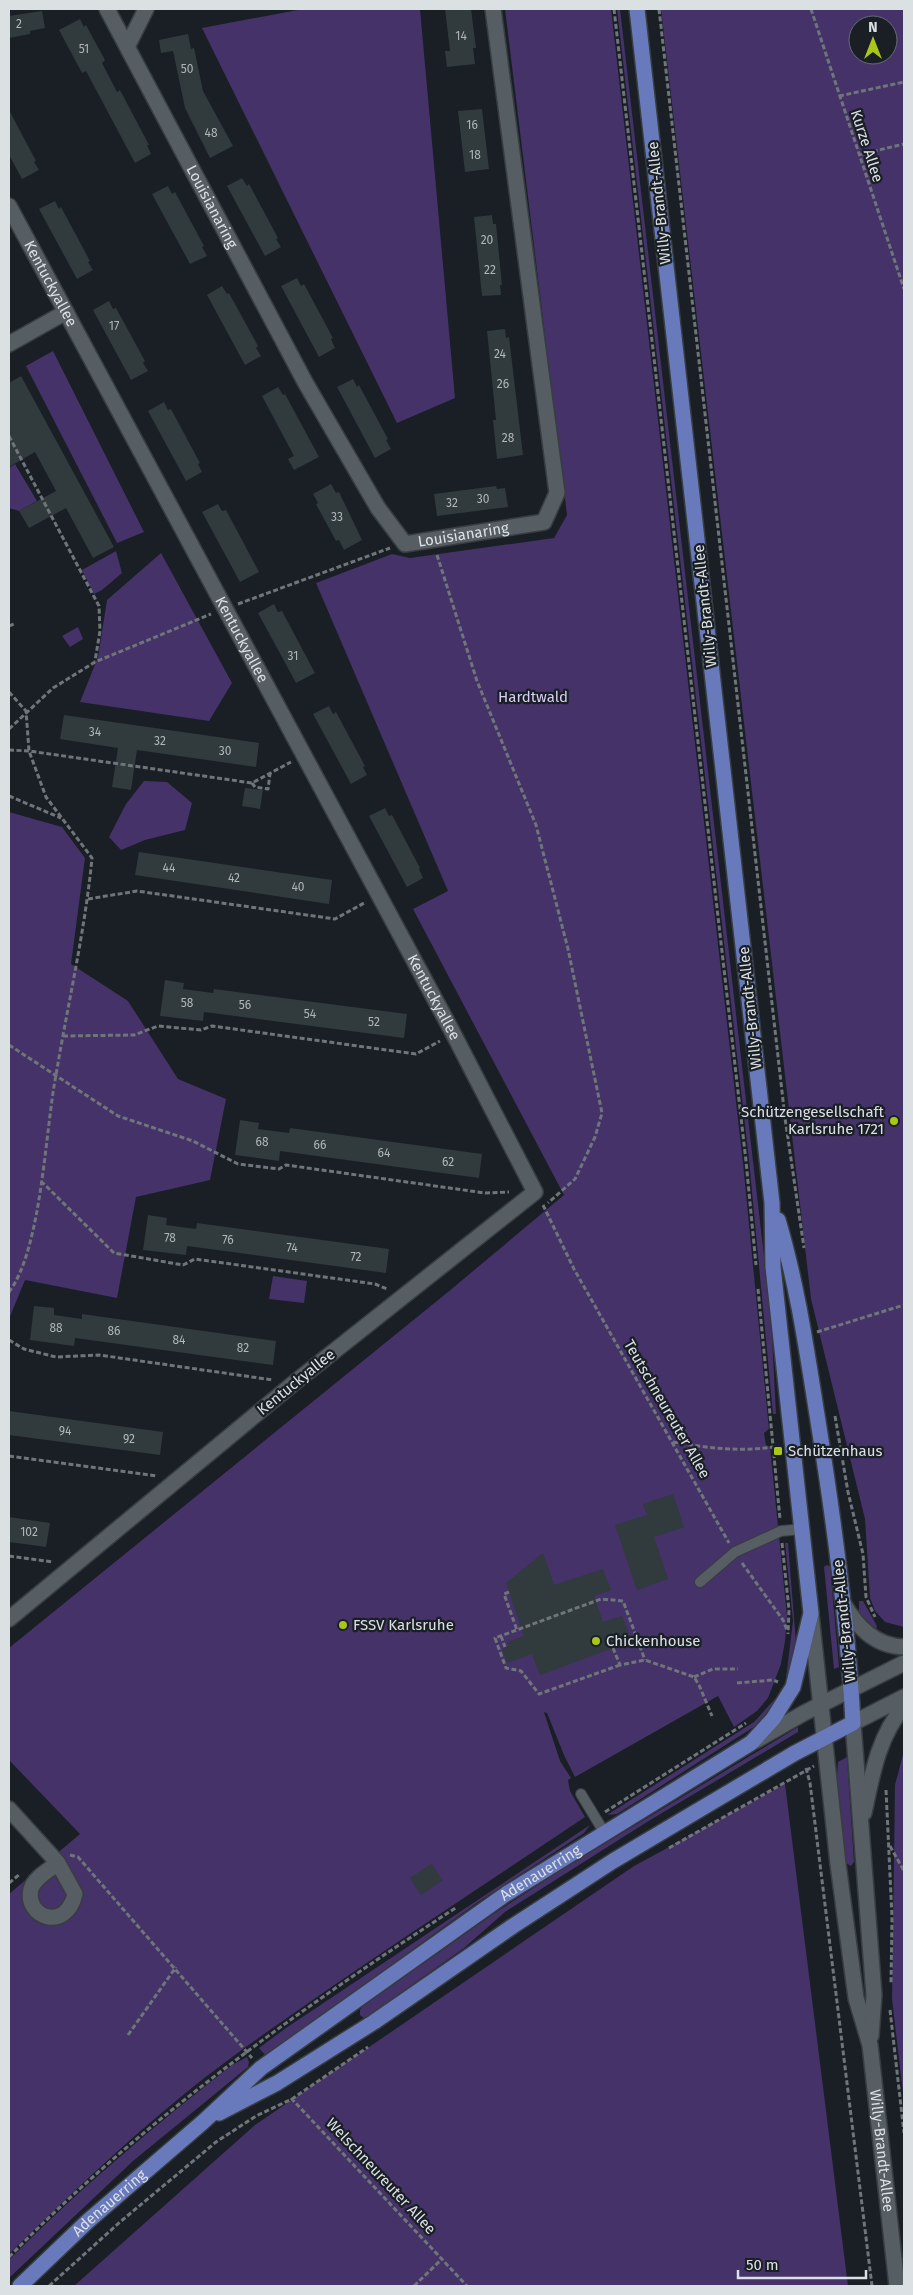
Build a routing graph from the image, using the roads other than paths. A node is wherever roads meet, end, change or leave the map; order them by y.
1 (107, 9) edge
2 (146, 9) edge
3 (493, 9) edge
4 (637, 9) edge
5 (128, 46) junction
6 (9, 206) edge
7 (66, 312) junction
8 (9, 344) edge
9 (772, 1202) junction
10 (803, 1529) junction
11 (700, 1582) dead end
12 (843, 1603) junction
13 (811, 1613) junction
14 (9, 1619) edge
15 (904, 1647) edge
16 (904, 1664) edge
17 (851, 1689) junction
18 (904, 1697) edge
19 (820, 1704) junction
20 (904, 1706) edge
21 (853, 1723) junction
22 (824, 1738) junction
23 (751, 1743) junction
24 (581, 1794) dead end
25 (9, 1809) edge
26 (861, 1827) junction
27 (604, 1832) junction
28 (58, 1863) dead end
29 (870, 2045) junction
30 (203, 2122) junction
31 (20, 2286) edge
32 (897, 2286) edge

1 - 5 street, Louisianaring
2 - 5 street
3 - 5 street, Louisianaring
4 - 9 main road, Willy-Brandt-Allee
6 - 7 street, Kentuckyallee
7 - 8 street
7 - 14 street, Kentuckyallee
9 - 10 main road, Willy-Brandt-Allee
9 - 12 main road, Willy-Brandt-Allee
10 - 11 lane
10 - 13 main road, Willy-Brandt-Allee
12 - 15 street
12 - 17 main road, Willy-Brandt-Allee
13 - 19 street, Willy-Brandt-Allee
13 - 23 main road
16 - 17 street, Adenauerring
17 - 19 street, Adenauerring
17 - 21 main road, Willy-Brandt-Allee
18 - 21 street, Adenauerring
19 - 22 street, Willy-Brandt-Allee
19 - 23 street, Adenauerring
20 - 26 street
21 - 22 main road, Adenauerring
21 - 26 street, Willy-Brandt-Allee
22 - 29 street, Willy-Brandt-Allee
22 - 30 main road, Adenauerring
23 - 27 main road, Adenauerring
24 - 27 lane
25 - 28 street
26 - 29 street, Willy-Brandt-Allee
27 - 30 main road, Adenauerring
29 - 32 street, Willy-Brandt-Allee
30 - 31 main road, Adenauerring

